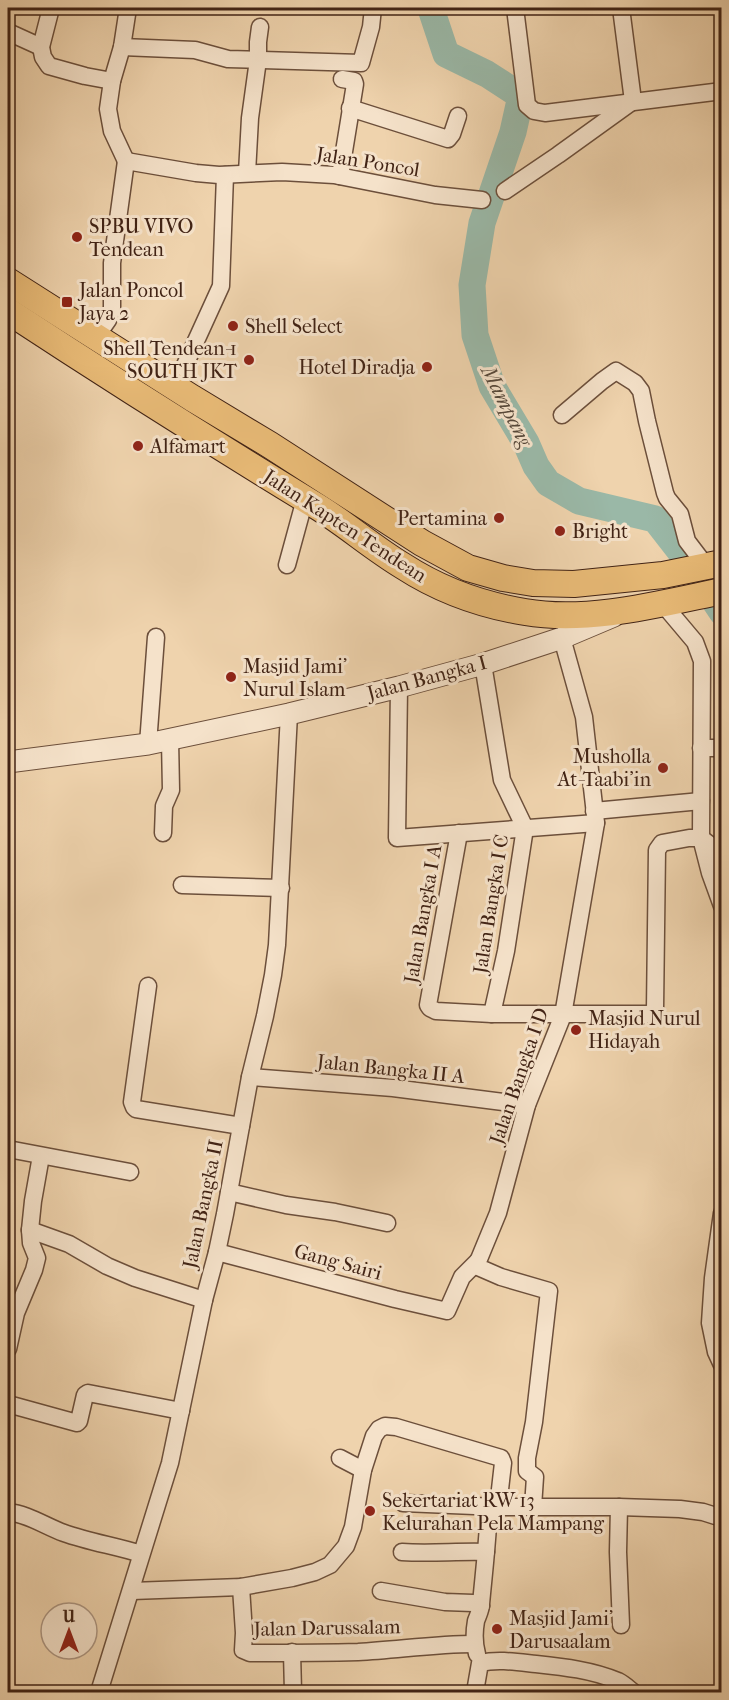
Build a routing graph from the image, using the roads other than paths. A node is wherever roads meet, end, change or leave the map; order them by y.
1 (51, 8) edge
2 (129, 8) edge
3 (373, 8) edge
4 (515, 8) edge
5 (621, 8) edge
6 (260, 27) dead end
7 (8, 32) edge
8 (41, 47) junction
9 (122, 47) junction
10 (258, 60) junction
11 (342, 79) dead end
12 (112, 81) junction
13 (722, 91) edge
14 (633, 101) junction
15 (351, 108) junction
16 (458, 116) dead end
17 (126, 161) junction
18 (248, 173) junction
19 (225, 175) junction
20 (340, 176) junction
21 (506, 191) dead end
22 (482, 200) dead end
23 (8, 281) edge
24 (8, 311) edge
25 (96, 337) junction
26 (175, 387) junction
27 (561, 415) dead end
28 (305, 499) junction
29 (287, 565) dead end
30 (708, 566) edge
31 (722, 591) edge
32 (667, 602) junction
33 (631, 609) junction
34 (156, 637) dead end
35 (562, 638) junction
36 (483, 664) junction
37 (399, 687) junction
38 (289, 714) junction
39 (170, 740) junction
40 (148, 744) junction
41 (701, 748) junction
42 (722, 748) edge
43 (8, 762) edge
44 (701, 801) junction
45 (595, 817) junction
46 (525, 828) junction
47 (163, 833) dead end
48 (459, 833) junction
49 (701, 838) junction
50 (719, 852) edge
51 (182, 885) dead end
52 (281, 888) junction
53 (722, 906) edge
54 (148, 986) dead end
55 (492, 1014) junction
56 (563, 1015) junction
57 (250, 1077) junction
58 (527, 1105) junction
59 (241, 1126) junction
60 (8, 1149) edge
61 (41, 1156) junction
62 (130, 1172) dead end
63 (229, 1192) junction
64 (722, 1213) edge
65 (387, 1223) dead end
66 (30, 1230) junction
67 (720, 1233) edge
68 (217, 1252) junction
69 (477, 1261) junction
70 (15, 1297) edge
71 (204, 1300) junction
72 (447, 1311) joint
73 (8, 1349) edge
74 (722, 1365) edge
75 (8, 1404) edge
76 (181, 1411) junction
77 (340, 1458) dead end
78 (363, 1470) junction
79 (403, 1503) dead end
80 (494, 1506) junction
81 (619, 1507) junction
82 (533, 1508) junction
83 (8, 1512) edge
84 (722, 1518) edge
85 (402, 1552) dead end
86 (486, 1552) junction
87 (141, 1554) junction
88 (240, 1587) junction
89 (132, 1591) junction
90 (381, 1591) dead end
91 (481, 1606) junction
92 (621, 1625) dead end
93 (474, 1644) junction
94 (292, 1652) junction
95 (480, 1663) junction
96 (99, 1692) edge
97 (293, 1692) edge
98 (475, 1692) edge
99 (633, 1692) edge

1 - 8 street
2 - 9 street
3 - 10 street
4 - 14 street
5 - 14 street
6 - 10 street
7 - 8 street
8 - 12 street
9 - 10 street
9 - 12 street
10 - 18 street
11 - 15 street
12 - 17 street
13 - 14 street
14 - 21 street
15 - 16 street
15 - 20 street
17 - 19 street, Jalan Poncol
17 - 25 street
18 - 19 street, Jalan Poncol
18 - 20 street, Jalan Poncol
19 - 26 street
20 - 22 street, Jalan Poncol
23 - 25 main road, Jalan Kapten Tendean
24 - 28 main road, Jalan Kapten Tendean
25 - 26 main road, Jalan Kapten Tendean
26 - 30 main road, Jalan Kapten Tendean
27 - 30 street
28 - 29 street
28 - 33 main road, Jalan Kapten Tendean
31 - 32 main road, Jalan Kapten Tendean
32 - 33 main road, Jalan Kapten Tendean
32 - 41 street
33 - 35 street, Jalan Bangka I
34 - 40 street
35 - 36 street, Jalan Bangka I
35 - 45 street, Jalan Bangka I D
36 - 37 street, Jalan Bangka I
36 - 46 street, Jalan Bangka I C
37 - 38 street, Jalan Bangka I
37 - 48 street, Jalan Bangka I A
38 - 39 street, Jalan Bangka I
38 - 52 street, Jalan Bangka II
39 - 40 street, Jalan Bangka I
39 - 47 street
40 - 43 street, Jalan Bangka I
41 - 42 street
41 - 44 street
44 - 45 street
44 - 49 street
45 - 46 street
45 - 56 street, Jalan Bangka I D
46 - 48 street
46 - 55 street, Jalan Bangka I C
48 - 55 street, Jalan Bangka I A
49 - 50 street
49 - 53 street
49 - 56 street
51 - 52 street
52 - 57 street, Jalan Bangka II
54 - 59 street
55 - 56 street
56 - 58 street, Jalan Bangka I D
57 - 58 street, Jalan Bangka II A
57 - 59 street, Jalan Bangka II
58 - 69 street, Jalan Bangka I D
59 - 63 street, Jalan Bangka II
60 - 61 street
61 - 62 street
61 - 66 street
63 - 65 street
63 - 68 street, Jalan Bangka II
64 - 67 street
66 - 70 street
66 - 71 street
67 - 74 street
68 - 71 street, Jalan Bangka II
68 - 72 street, Gang Sairi
69 - 72 street, Jalan Bangka I D
69 - 82 street
70 - 73 street
71 - 76 street, Jalan Bangka II
75 - 76 street
76 - 87 street, Jalan Bangka II
77 - 78 street
78 - 80 street
78 - 88 street
79 - 80 street
80 - 82 street
80 - 86 street
81 - 82 street
81 - 84 street
81 - 92 street
83 - 87 street
85 - 86 street
86 - 91 street
87 - 89 street, Jalan Bangka II
88 - 89 street
88 - 94 street, Jalan Darussalam
89 - 96 street, Jalan Bangka II
90 - 91 street
91 - 93 street
93 - 94 street, Jalan Darussalam
93 - 95 street
94 - 97 street
95 - 98 street
95 - 99 street

